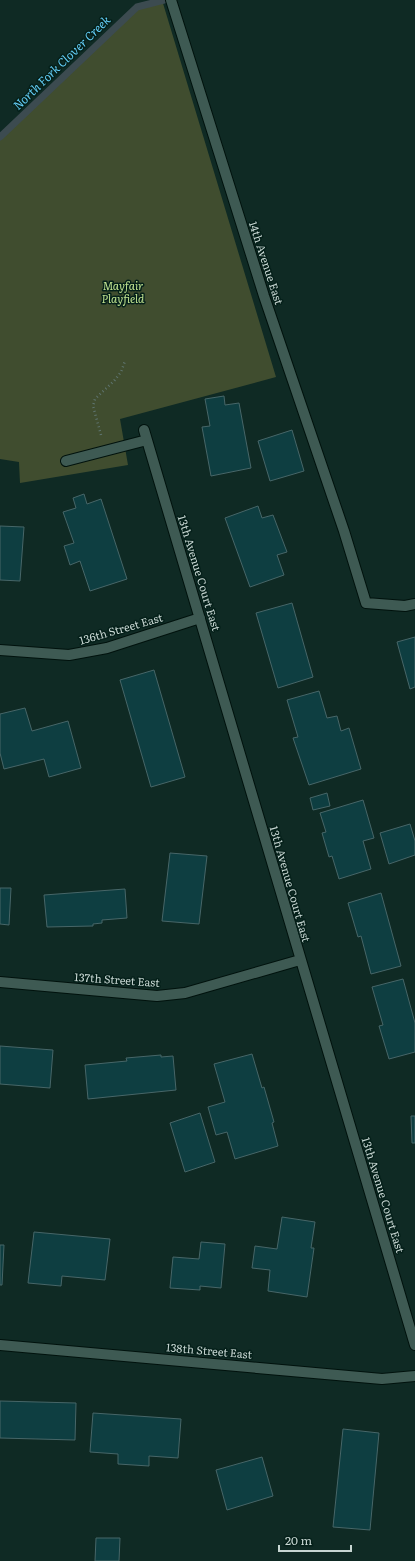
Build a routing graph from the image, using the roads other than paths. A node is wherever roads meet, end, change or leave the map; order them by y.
1 (171, 0) edge
2 (66, 461) dead end
3 (415, 604) edge
4 (200, 618) junction
5 (0, 650) edge
6 (300, 960) junction
7 (0, 982) edge
8 (0, 1345) edge
9 (415, 1345) edge
10 (415, 1376) edge

1 - 3 street, 14th Avenue East
2 - 4 street, 13th Avenue Court East
4 - 5 street, 136th Street East
4 - 6 street, 13th Avenue Court East
6 - 7 street, 137th Street East
6 - 9 street, 13th Avenue Court East
8 - 10 street, 138th Street East

